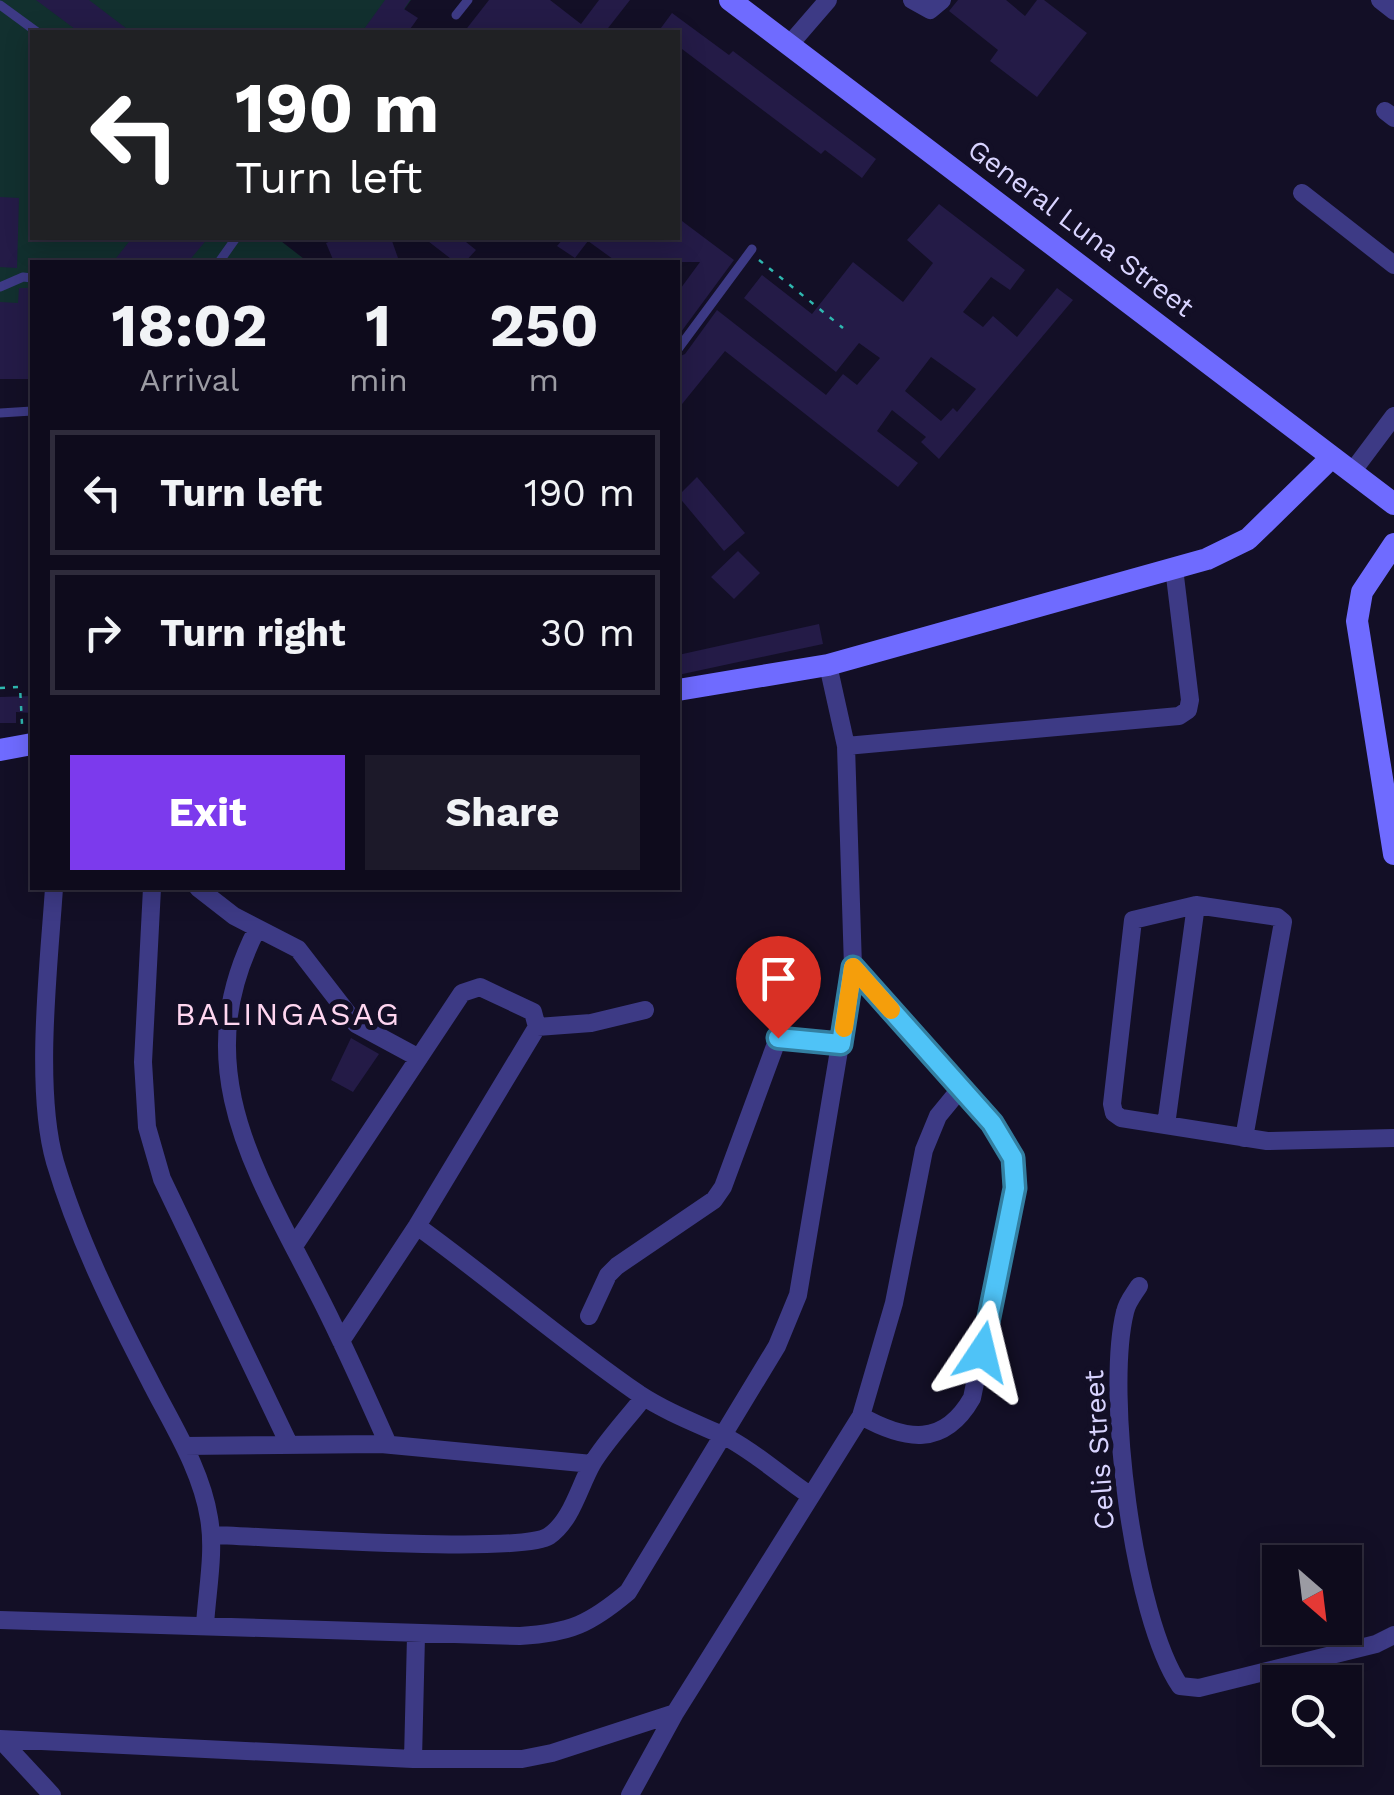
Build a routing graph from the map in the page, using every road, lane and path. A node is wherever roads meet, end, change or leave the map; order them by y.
1 (468, 0) edge
2 (730, 0) edge
3 (828, 0) edge
4 (912, 0) edge
5 (942, 0) edge
6 (1380, 0) edge
7 (0, 5) edge
8 (1394, 12) edge
9 (456, 15) dead end
10 (34, 30) edge
11 (790, 44) junction
12 (1302, 193) dead end
13 (751, 251) joint
14 (1394, 265) edge
15 (30, 278) edge
16 (0, 288) edge
17 (843, 328) dead end
18 (680, 346) edge
19 (30, 411) edge
20 (0, 413) edge
21 (1394, 416) edge
22 (1332, 458) junction
23 (1352, 472) junction
24 (1394, 504) edge
25 (1394, 544) edge
26 (1174, 568) junction
27 (828, 665) junction
28 (0, 688) edge
29 (680, 690) edge
30 (846, 746) junction
31 (18, 747) edge
32 (1394, 854) edge
33 (54, 890) edge
34 (152, 890) edge
35 (201, 890) edge
36 (1196, 905) junction
37 (257, 929) junction
38 (853, 967) junction
39 (645, 1010) dead end
40 (537, 1027) junction
41 (841, 1044) junction
42 (419, 1058) junction
43 (961, 1088) junction
44 (1166, 1126) junction
45 (1244, 1138) junction
46 (1394, 1138) edge
47 (417, 1226) junction
48 (294, 1246) junction
49 (1139, 1286) dead end
50 (589, 1316) dead end
51 (342, 1341) junction
52 (644, 1397) junction
53 (862, 1416) junction
54 (724, 1436) junction
55 (288, 1442) junction
56 (388, 1444) junction
57 (184, 1446) junction
58 (592, 1464) junction
59 (810, 1496) junction
60 (212, 1535) junction
61 (0, 1620) edge
62 (205, 1625) junction
63 (1394, 1635) edge
64 (416, 1636) junction
65 (675, 1713) junction
66 (0, 1739) edge
67 (413, 1759) junction
68 (46, 1788) edge
69 (630, 1795) edge

1 - 9 lane
2 - 11 street, General Luna Street
3 - 11 street
4 - 5 street
6 - 8 street
7 - 10 lane
11 - 22 street, General Luna Street
12 - 14 street
13 - 17 path
13 - 18 lane
15 - 16 lane
19 - 20 lane
21 - 23 street
22 - 23 street, General Luna Street
22 - 26 street
23 - 24 street, General Luna Street
25 - 32 street
26 - 27 street
26 - 30 street
27 - 29 street
27 - 30 street
28 - 31 path
30 - 38 street
33 - 57 street
34 - 55 street
35 - 37 street
36 - 44 street
36 - 44 street
36 - 45 street
37 - 42 street
37 - 48 street
38 - 41 street
38 - 43 street
39 - 40 street
40 - 42 street
40 - 47 street
41 - 50 street
41 - 54 street
42 - 48 street
43 - 53 street
43 - 53 street
44 - 45 street
45 - 46 street
47 - 51 street
47 - 52 street
48 - 51 street
49 - 63 street, Celis Street
51 - 56 street
52 - 54 street
52 - 58 street
53 - 59 street
54 - 59 street
54 - 64 street
55 - 56 street
55 - 57 street
56 - 58 street
57 - 60 street
58 - 60 street
59 - 65 street
60 - 62 street
61 - 62 street
62 - 64 street
64 - 67 street
65 - 67 street
65 - 69 street
66 - 67 street
66 - 68 street

